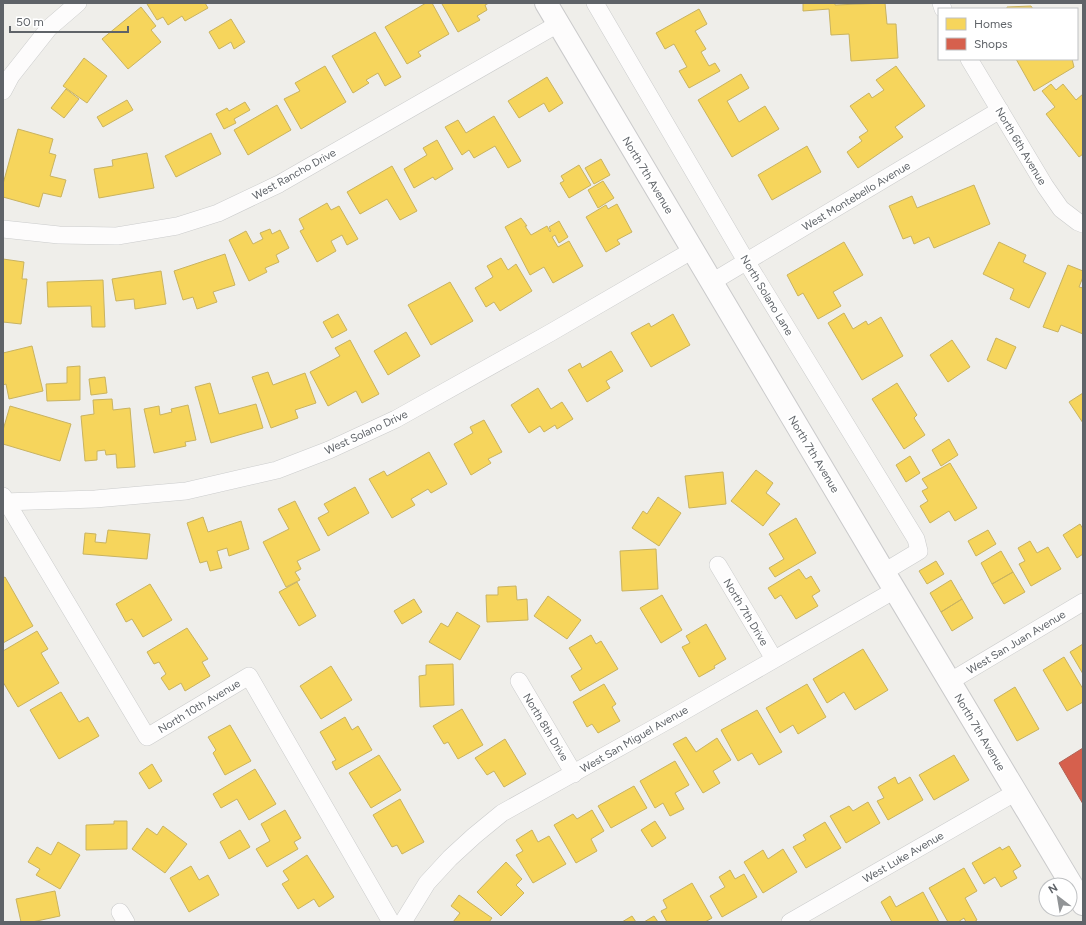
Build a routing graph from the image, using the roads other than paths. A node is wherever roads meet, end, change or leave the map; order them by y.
1 (78, 3) edge
2 (546, 3) edge
3 (595, 3) edge
4 (558, 24) junction
5 (970, 60) edge
6 (3, 91) edge
7 (1000, 110) junction
8 (1083, 224) edge
9 (3, 229) edge
10 (693, 250) junction
11 (746, 261) junction
12 (712, 282) junction
13 (4, 500) edge
14 (718, 565) dead end
15 (889, 581) junction
16 (1083, 602) edge
17 (774, 659) junction
18 (519, 680) dead end
19 (949, 682) junction
20 (574, 774) junction
21 (1016, 792) junction
22 (1083, 904) edge
23 (391, 922) edge
24 (402, 922) edge
25 (790, 922) edge

1 - 6 street
2 - 4 main road, North 7th Avenue
3 - 11 street, North Solano Lane
4 - 9 street, West Rancho Drive
4 - 10 main road, North 7th Avenue
5 - 7 street, North 6th Avenue
7 - 8 street, North 6th Avenue
7 - 11 street, West Montebello Avenue
10 - 12 main road, North 7th Avenue
10 - 13 street, West Solano Drive
11 - 12 street, West Montebello Avenue
11 - 15 street, North Solano Lane
12 - 15 main road, North 7th Avenue
13 - 23 street, North 10th Avenue
14 - 17 street, North 7th Drive
15 - 17 street, West San Miguel Avenue
15 - 19 main road, North 7th Avenue
16 - 19 street, West San Juan Avenue
17 - 20 street, West San Miguel Avenue
18 - 20 street, North 8th Drive
19 - 21 main road, North 7th Avenue
20 - 24 street, West San Miguel Avenue
21 - 22 main road, North 7th Avenue
21 - 25 street, West Luke Avenue

